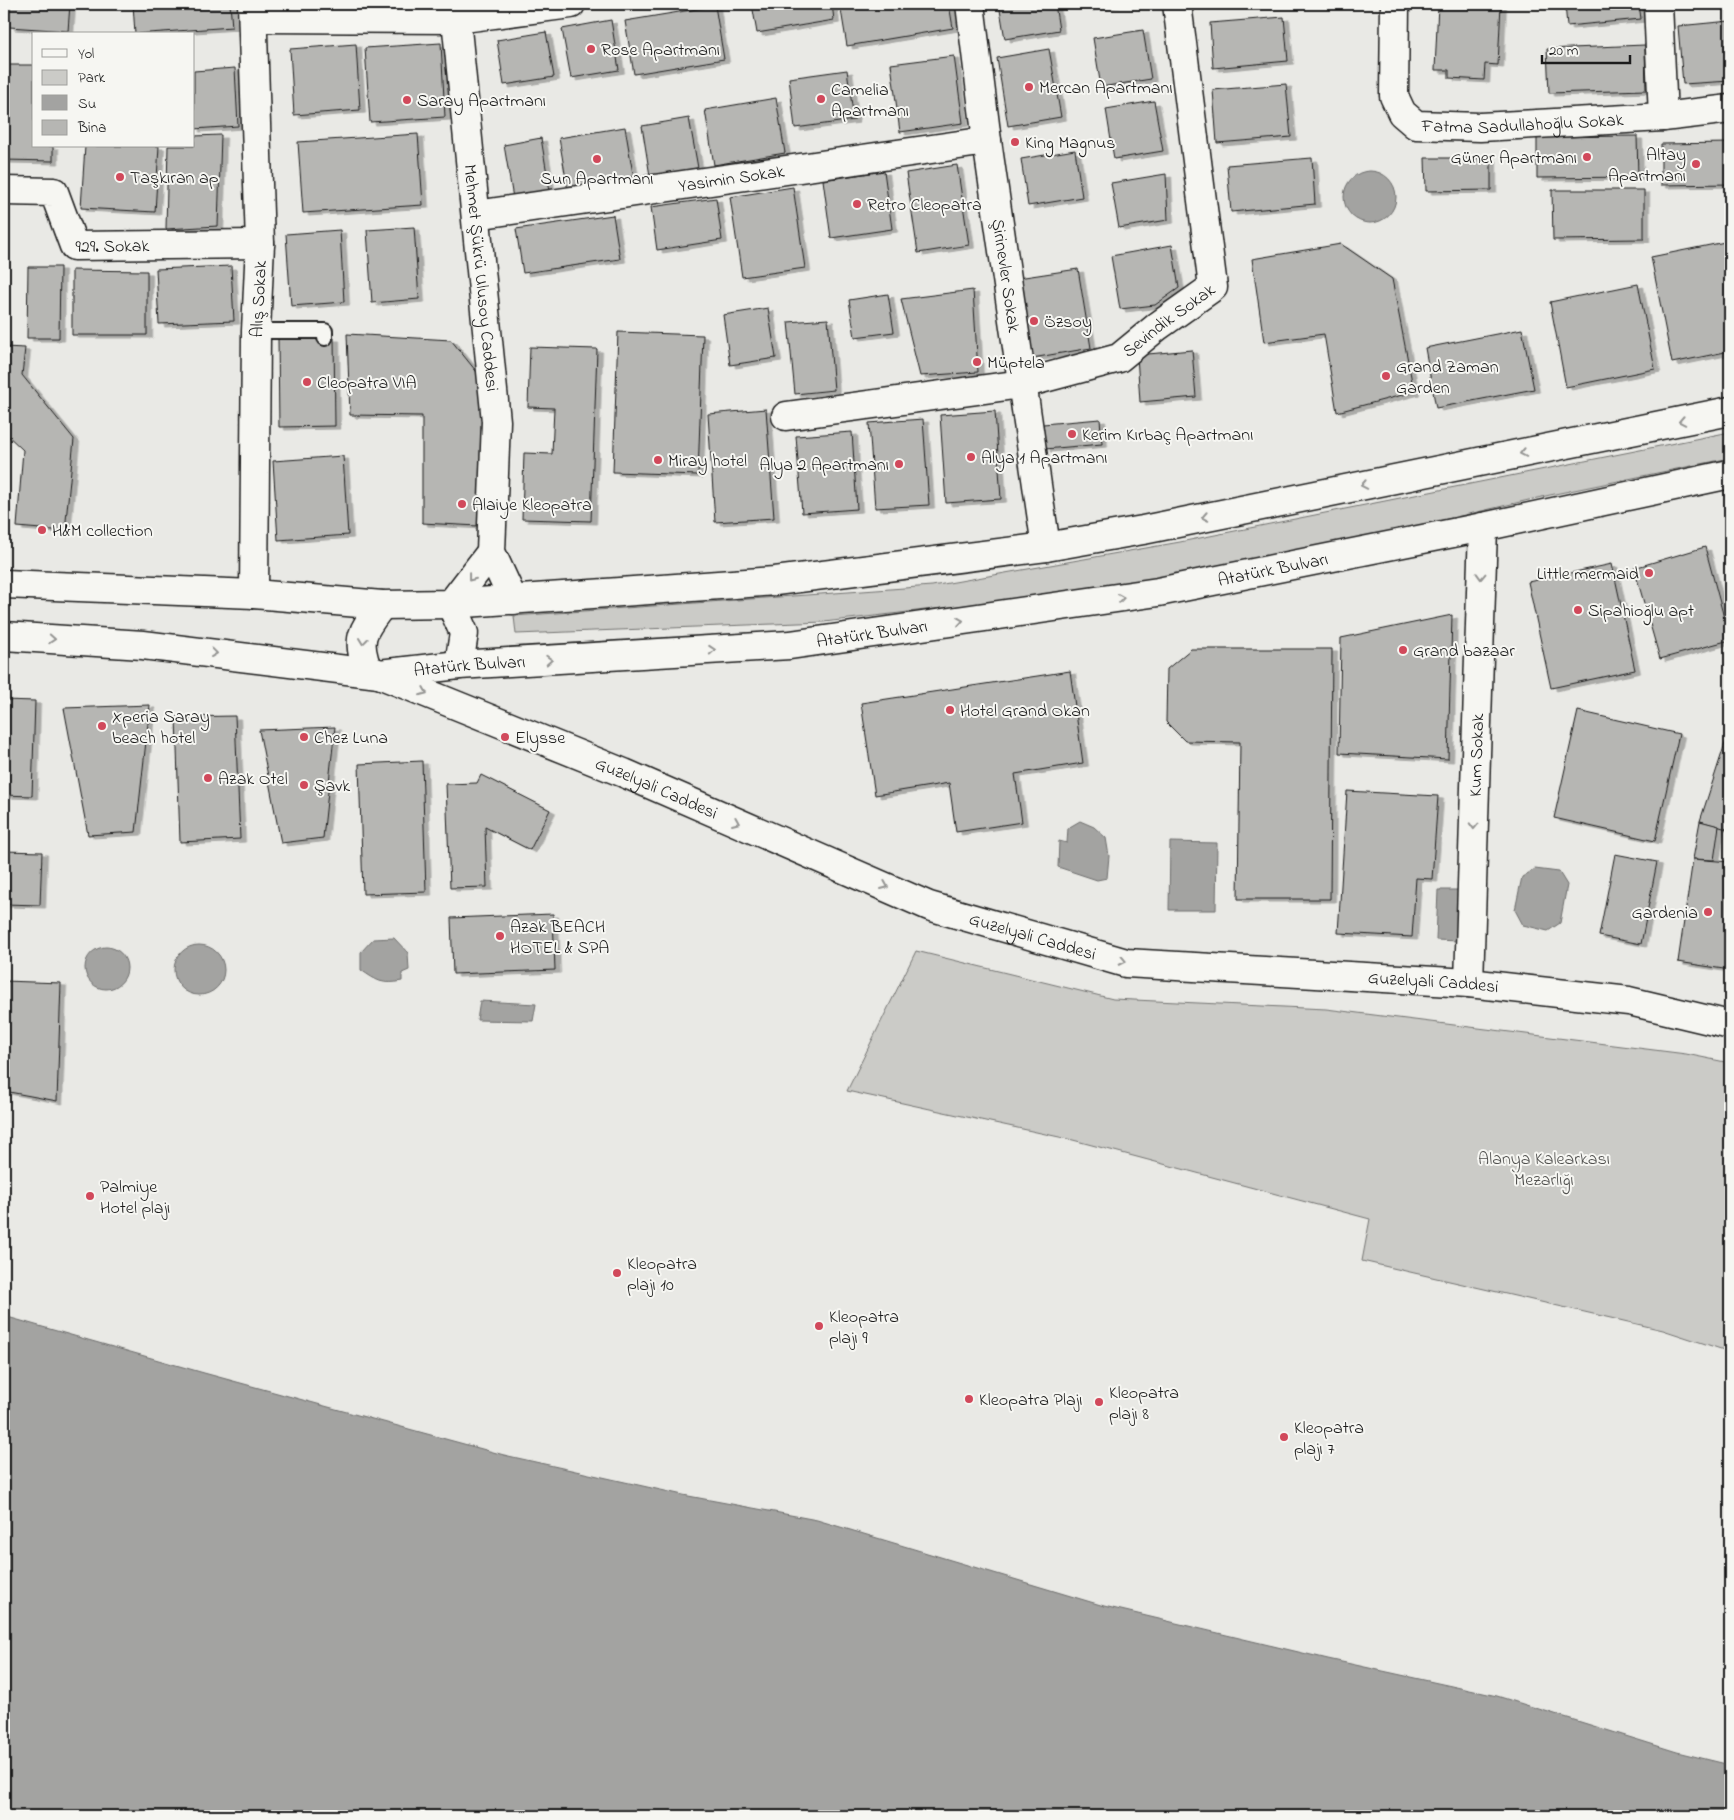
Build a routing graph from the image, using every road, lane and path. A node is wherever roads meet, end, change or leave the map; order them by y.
1 (571, 4) edge
2 (970, 4) edge
3 (1177, 4) edge
4 (1395, 4) edge
5 (1658, 4) edge
6 (253, 11) edge
7 (456, 12) edge
8 (1730, 109) edge
9 (1663, 117) junction
10 (987, 141) junction
11 (4, 191) edge
12 (476, 215) junction
13 (260, 244) junction
14 (256, 331) junction
15 (325, 338) dead end
16 (1022, 384) junction
17 (1730, 411) edge
18 (786, 416) dead end
19 (1730, 474) edge
20 (1483, 528) junction
21 (1046, 547) junction
22 (491, 552) junction
23 (4, 584) edge
24 (254, 594) junction
25 (513, 600) junction
26 (451, 604) junction
27 (382, 605) junction
28 (4, 636) edge
29 (459, 665) junction
30 (379, 674) junction
31 (1469, 982) junction
32 (1730, 1025) edge

1 - 7 street
2 - 10 street, Şirinevler Sokak
3 - 16 street, Sevindik Sokak
4 - 9 street, Fatma Sadullahoğlu Sokak
5 - 9 street
6 - 7 street
6 - 13 street, Alış Sokak
7 - 12 street, Mehmet Şükrü Ulusoy Caddesi
8 - 9 street, Fatma Sadullahoğlu Sokak
10 - 12 street, Yasimin Sokak
10 - 16 street, Şirinevler Sokak
11 - 13 street, 929. Sokak
12 - 22 street, Mehmet Şükrü Ulusoy Caddesi
13 - 14 street, Alış Sokak
14 - 15 lane
14 - 24 street, Alış Sokak
16 - 18 street, Sevindik Sokak
16 - 21 street, Şirinevler Sokak
17 -> 21 street
19 - 20 street, Atatürk Bulvarı
29 -> 20 street, Atatürk Bulvarı
20 -> 31 street, Kum Sokak
21 - 25 street
22 - 25 street, Mehmet Şükrü Ulusoy Caddesi
22 -> 26 street
23 - 24 street
24 - 27 street
25 - 26 street
26 - 27 street
26 - 29 street
27 -> 30 street
28 -> 30 street, Atatürk Bulvarı
29 - 30 street, Atatürk Bulvarı
30 -> 31 street, Guzelyali Caddesi
31 - 32 street, Guzelyali Caddesi

